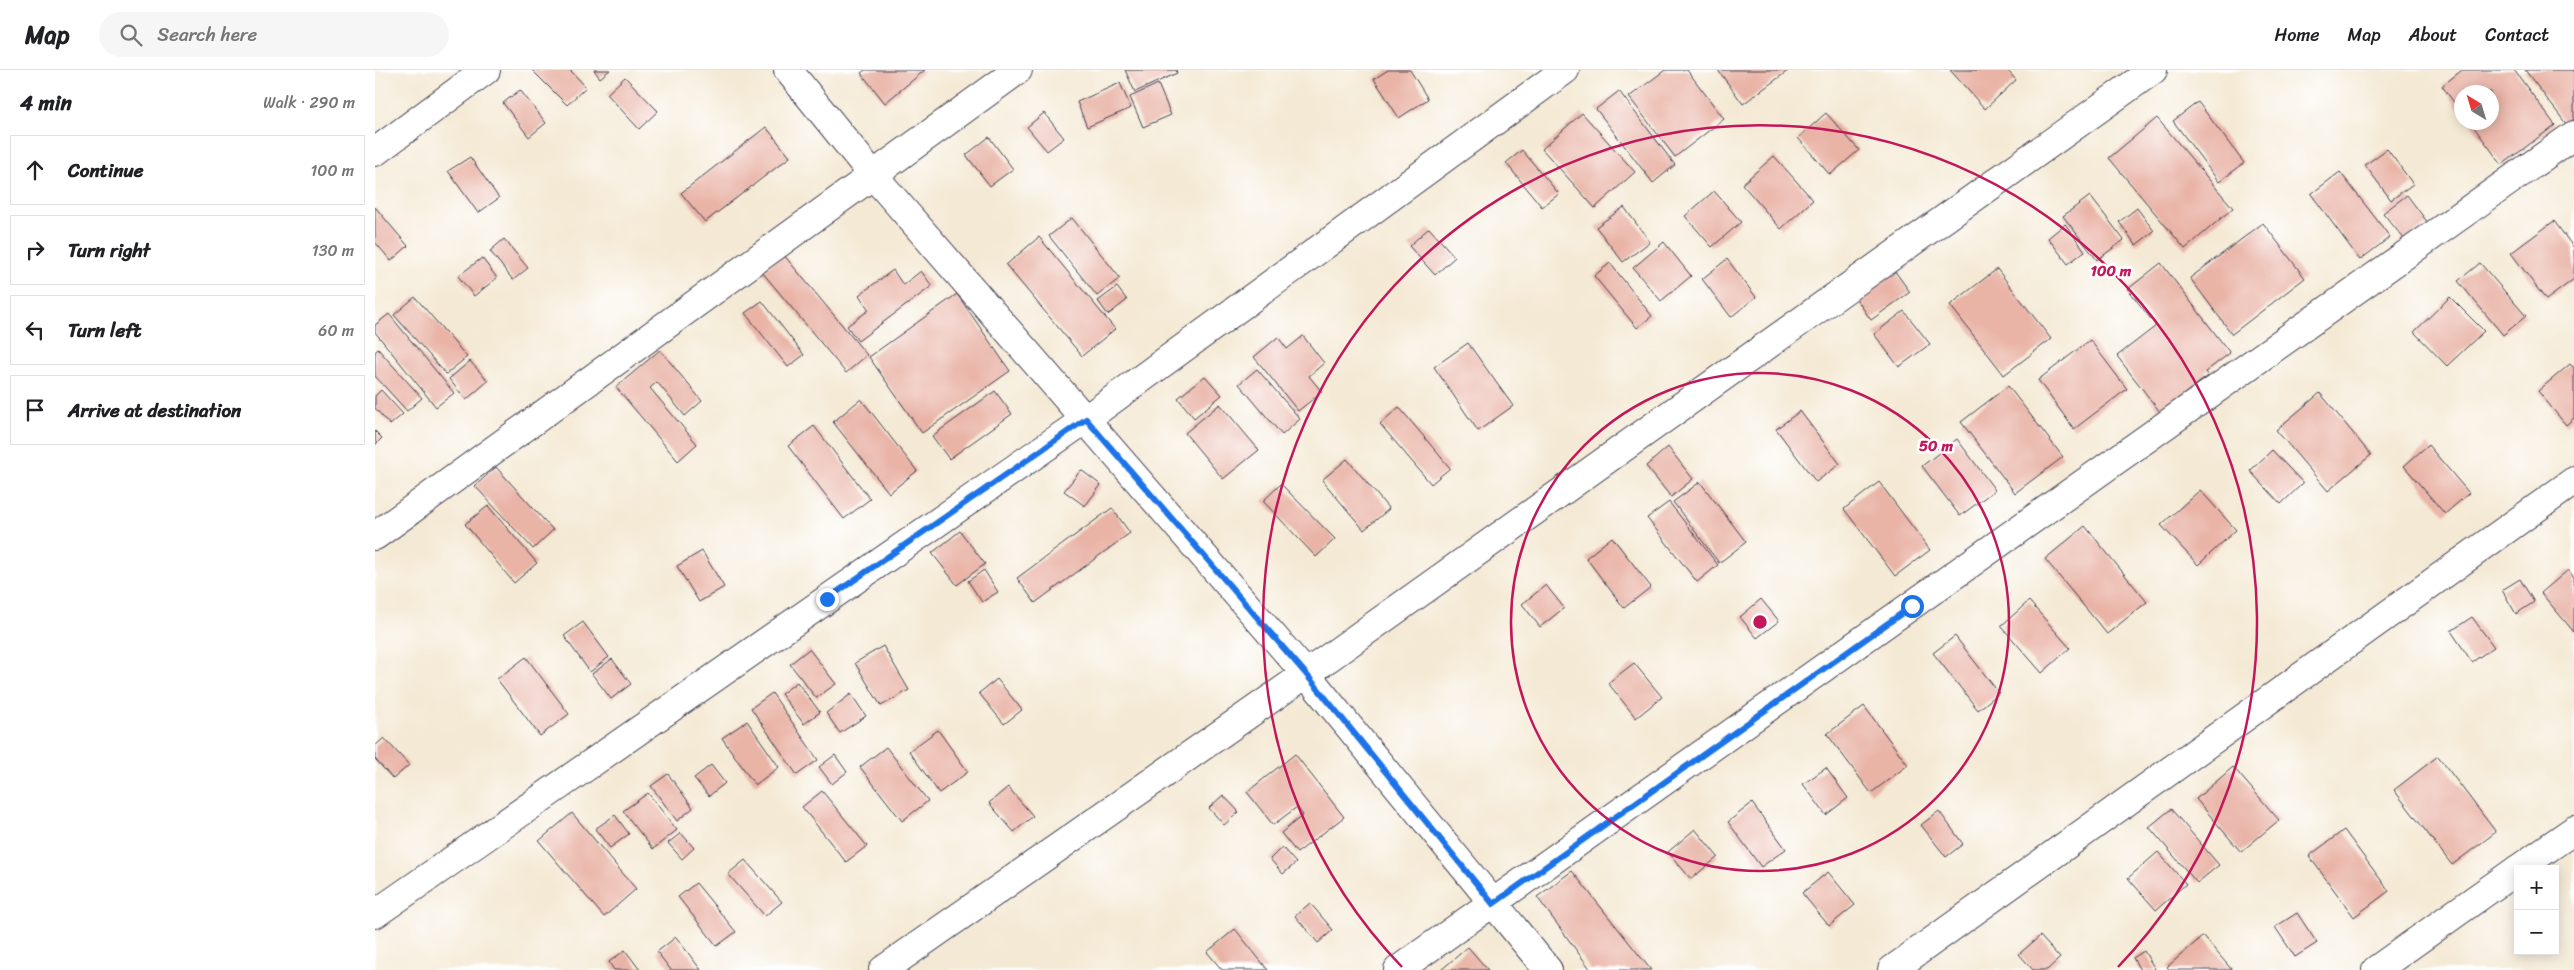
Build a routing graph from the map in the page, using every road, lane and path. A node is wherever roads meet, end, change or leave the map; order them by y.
1 (486, 70) edge
2 (788, 70) edge
3 (1018, 70) edge
4 (1565, 70) edge
5 (2153, 70) edge
6 (2574, 134) edge
7 (375, 152) edge
8 (873, 175) junction
9 (1086, 419) junction
10 (2574, 481) edge
11 (375, 536) edge
12 (1306, 674) junction
13 (2574, 830) edge
14 (2524, 865) edge
15 (2514, 872) edge
16 (1493, 904) junction
17 (375, 914) edge
18 (883, 970) edge
19 (1398, 970) edge
20 (1548, 970) edge
21 (1892, 970) edge
22 (2376, 970) edge

1 - 7 street
2 - 8 street
3 - 8 street
4 - 9 street
5 - 12 street
6 - 16 street
8 - 9 street
8 - 11 street
9 - 12 street
9 - 17 street
10 - 21 street
12 - 16 street
12 - 18 street
13 - 14 street
15 - 22 street
16 - 19 street
16 - 20 street

